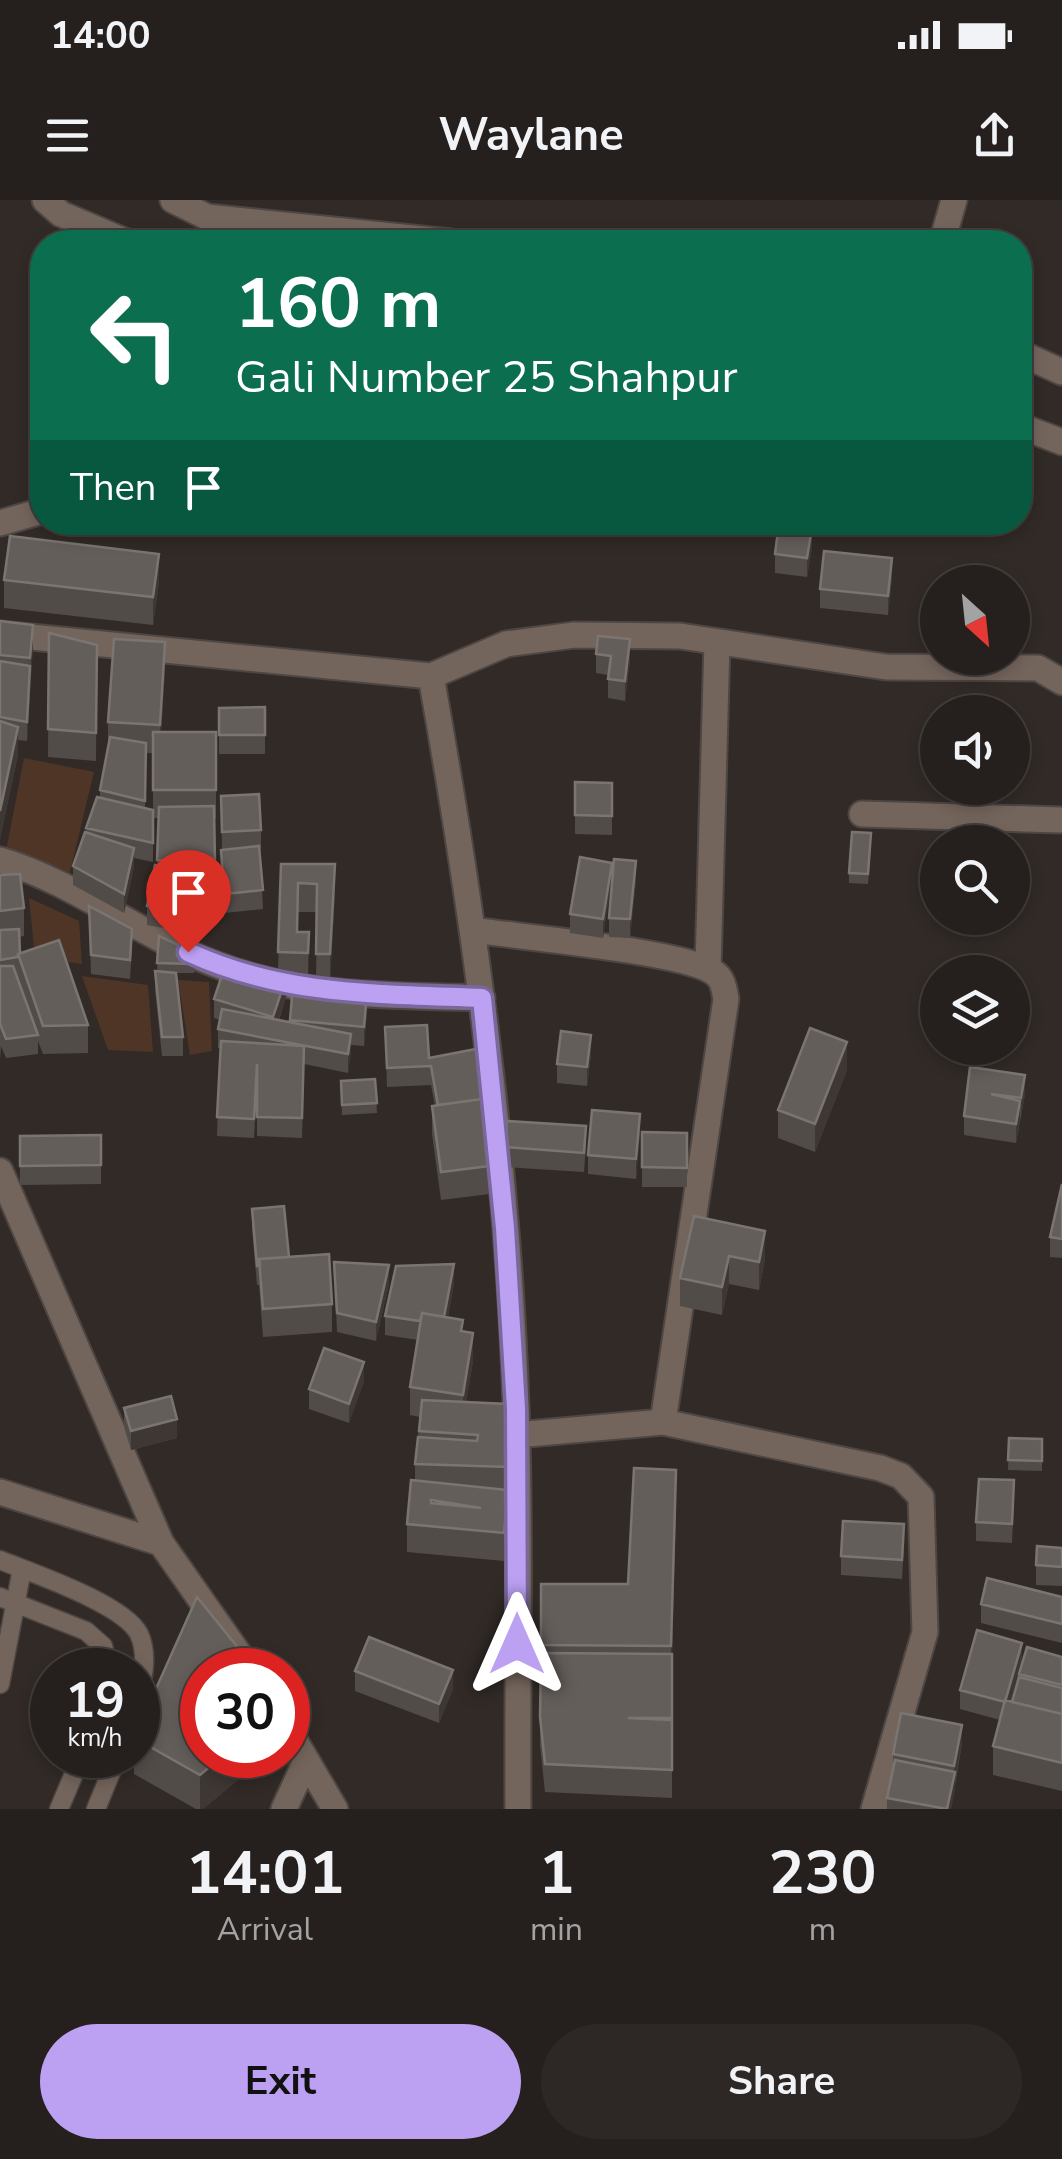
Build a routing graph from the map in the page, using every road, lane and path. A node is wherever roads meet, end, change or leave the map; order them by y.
1 (45, 200) edge
2 (173, 200) edge
3 (954, 200) edge
4 (99, 230) edge
5 (333, 230) edge
6 (945, 230) edge
7 (1032, 358) edge
8 (1062, 372) edge
9 (1032, 431) edge
10 (1062, 442) edge
11 (30, 514) edge
12 (0, 523) edge
13 (0, 634) edge
14 (717, 642) junction
15 (431, 676) junction
16 (1062, 682) edge
17 (862, 814) dead end
18 (1062, 820) edge
19 (0, 860) edge
20 (473, 930) junction
21 (708, 968) junction
22 (482, 998) junction
23 (0, 1171) edge
24 (662, 1422) junction
25 (516, 1435) junction
26 (0, 1492) edge
27 (161, 1543) junction
28 (0, 1560) edge
29 (22, 1569) junction
30 (7, 1599) edge
31 (104, 1648) edge
32 (143, 1648) edge
33 (235, 1648) edge
34 (0, 1684) edge
35 (310, 1768) edge
36 (72, 1778) edge
37 (109, 1778) edge
38 (298, 1778) edge
39 (59, 1809) edge
40 (96, 1809) edge
41 (284, 1809) edge
42 (334, 1809) edge
43 (518, 1809) edge
44 (874, 1809) edge

1 - 4 street
2 - 5 street
3 - 6 street
7 - 8 street
9 - 10 street
11 - 12 street
13 - 15 street
14 - 15 street
14 - 16 street
14 - 21 street
15 - 20 street
17 - 18 street
19 - 22 street
20 - 21 street
20 - 22 street
21 - 24 street
22 - 25 street
23 - 27 street
24 - 25 street
24 - 44 street
25 - 43 street
26 - 27 street
27 - 33 street
28 - 29 lane
29 - 30 lane
29 - 32 lane
30 - 31 lane
30 - 34 lane
35 - 42 street
36 - 39 lane
37 - 40 lane
38 - 41 street

